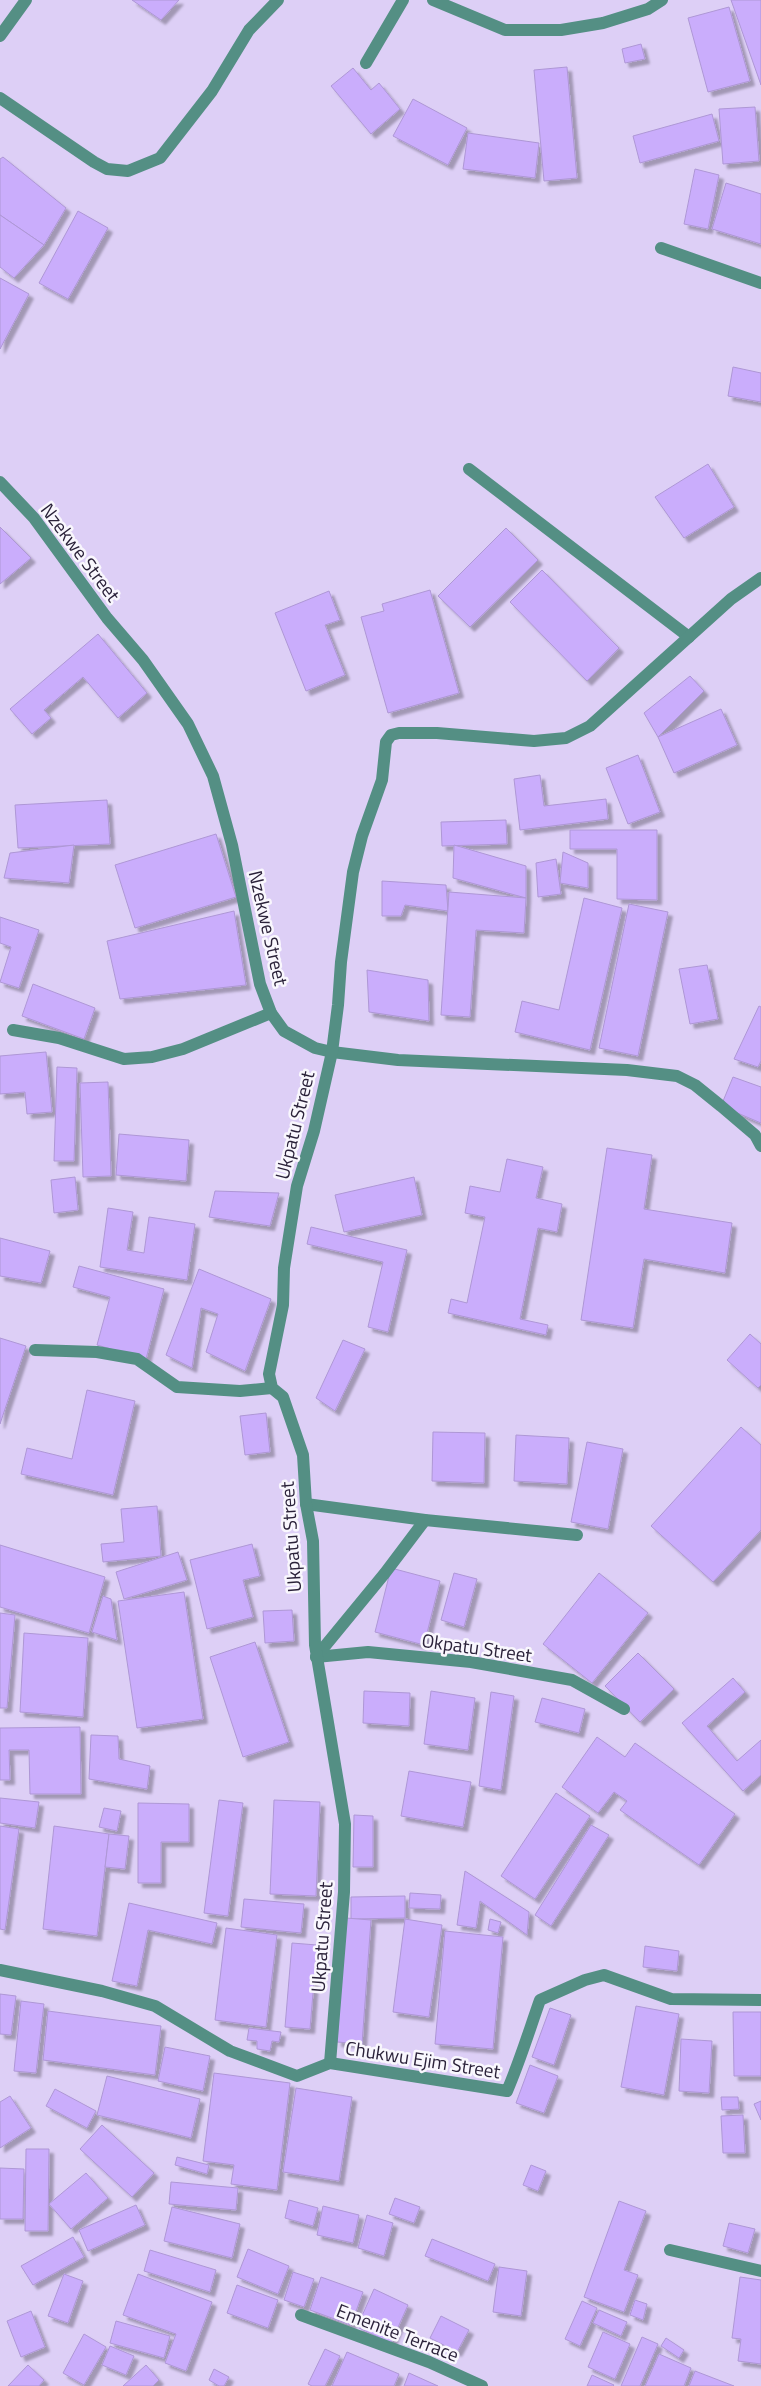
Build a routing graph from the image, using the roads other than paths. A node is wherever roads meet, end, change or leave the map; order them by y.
1 (26, 0) edge
2 (278, 0) edge
3 (403, 0) edge
4 (433, 0) edge
5 (662, 0) edge
6 (0, 36) edge
7 (366, 63) dead end
8 (0, 98) edge
9 (661, 248) dead end
10 (761, 283) edge
11 (469, 469) dead end
12 (0, 482) edge
13 (761, 578) edge
14 (689, 637) junction
15 (272, 1013) junction
16 (13, 1030) dead end
17 (332, 1052) junction
18 (761, 1146) edge
19 (35, 1350) dead end
20 (272, 1388) junction
21 (306, 1504) junction
22 (425, 1520) junction
23 (577, 1535) dead end
24 (316, 1658) junction
25 (624, 1708) dead end
26 (0, 1970) edge
27 (761, 2000) edge
28 (330, 2064) junction
29 (670, 2250) dead end
30 (761, 2271) edge
31 (301, 2315) dead end
32 (482, 2386) edge

1 - 6 street
2 - 8 street
3 - 7 street
4 - 5 street
9 - 10 street
11 - 14 street
12 - 15 street, Nzekwe Street
13 - 14 street
14 - 17 street, Ukpatu Street
15 - 16 street
15 - 17 street, Nzekwe Street
17 - 18 street, Nzekwe Street
17 - 20 street, Ukpatu Street
19 - 20 street
20 - 21 street, Ukpatu Street
21 - 22 street
21 - 24 street, Ukpatu Street
22 - 23 street
22 - 24 street
24 - 25 street, Okpatu Street
24 - 28 street, Ukpatu Street
26 - 28 street, Chukwu Ejim Street
27 - 28 street, Chukwu Ejim Street
29 - 30 street
31 - 32 street, Emenite Terrace

